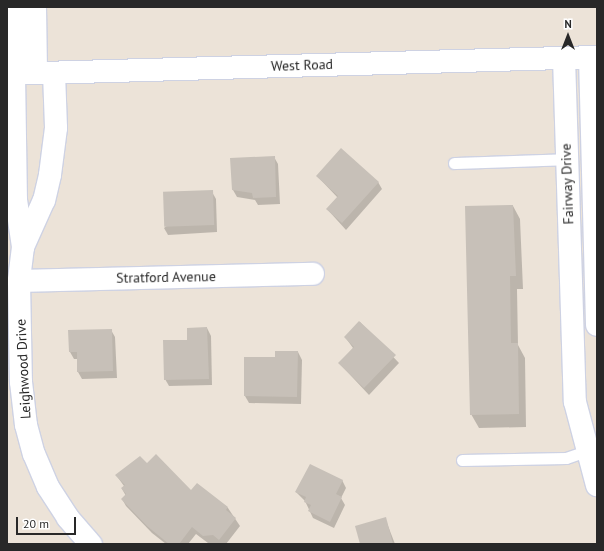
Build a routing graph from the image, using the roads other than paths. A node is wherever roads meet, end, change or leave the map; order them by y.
1 (16, 7) edge
2 (35, 7) edge
3 (594, 57) edge
4 (564, 58) junction
5 (26, 73) edge
6 (566, 159) junction
7 (454, 163) dead end
8 (23, 247) junction
9 (313, 274) dead end
10 (19, 281) junction
11 (571, 309) junction
12 (597, 317) edge
13 (586, 451) junction
14 (462, 460) dead end
15 (597, 485) edge
16 (91, 544) edge

1 - 5 street
2 - 5 street
3 - 4 street, West Road
3 - 12 street, Fairway Drive
4 - 5 street, West Road
4 - 6 street, Fairway Drive
5 - 8 street, Leighwood Drive
5 - 8 street, Leighwood Drive
6 - 7 lane
6 - 11 street, Fairway Drive
8 - 10 street, Leighwood Drive
9 - 10 street, Stratford Avenue
10 - 16 street, Leighwood Drive
11 - 12 street, Fairway Drive
11 - 13 street, Fairway Drive
13 - 14 lane
13 - 15 street, Fairway Drive

